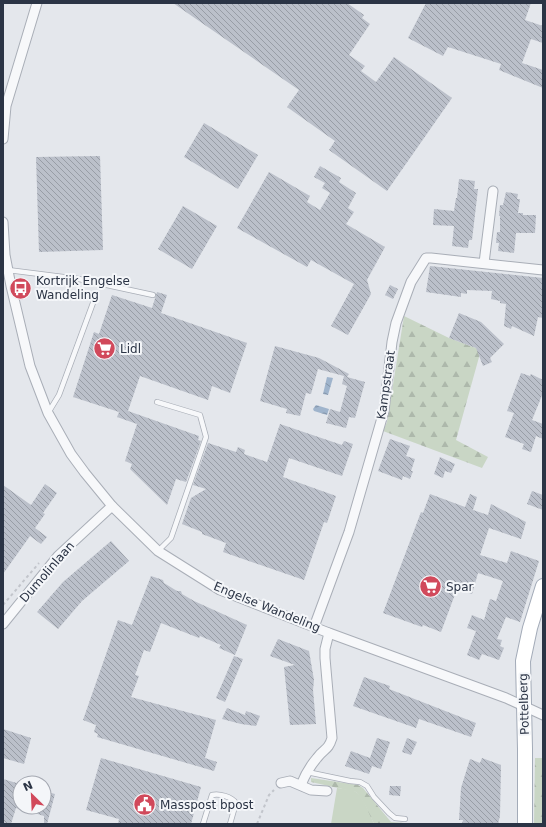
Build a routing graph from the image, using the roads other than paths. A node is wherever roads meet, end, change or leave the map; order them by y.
1 (37, 3) edge
2 (3, 139) edge
3 (493, 191) dead end
4 (3, 222) edge
5 (4, 255) edge
6 (484, 263) junction
7 (8, 270) junction
8 (543, 270) edge
9 (153, 295) dead end
10 (93, 303) dead end
11 (157, 402) dead end
12 (48, 413) junction
13 (112, 506) junction
14 (158, 551) junction
15 (543, 586) edge
16 (3, 624) edge
17 (314, 627) junction
18 (328, 632) junction
19 (524, 705) junction
20 (543, 715) edge
21 (307, 772) junction
22 (281, 783) road end
23 (301, 785) junction
24 (327, 792) dead end
25 (405, 819) dead end
26 (203, 824) edge
27 (230, 824) edge
28 (525, 824) edge

1 - 2 street
3 - 6 street
4 - 5 street, Engelse Wandeling
5 - 7 street, Engelse Wandeling
6 - 8 street, Kampstraat
6 - 17 street, Kampstraat
7 - 9 lane
7 - 12 street, Engelse Wandeling
10 - 12 lane
11 - 14 lane
12 - 13 street, Engelse Wandeling
13 - 14 street, Engelse Wandeling
13 - 16 street, Dumolinlaan
14 - 17 street, Engelse Wandeling
15 - 19 main road, Pottelberg
17 - 18 street, Engelse Wandeling
18 - 19 street, Engelse Wandeling
18 - 21 street, Engelse Wandeling
19 - 20 street, Engelse Wandeling
19 - 28 main road, Pottelberg
21 - 23 street, Engelse Wandeling
21 - 25 lane
22 - 23 street
23 - 24 street
26 - 27 lane

